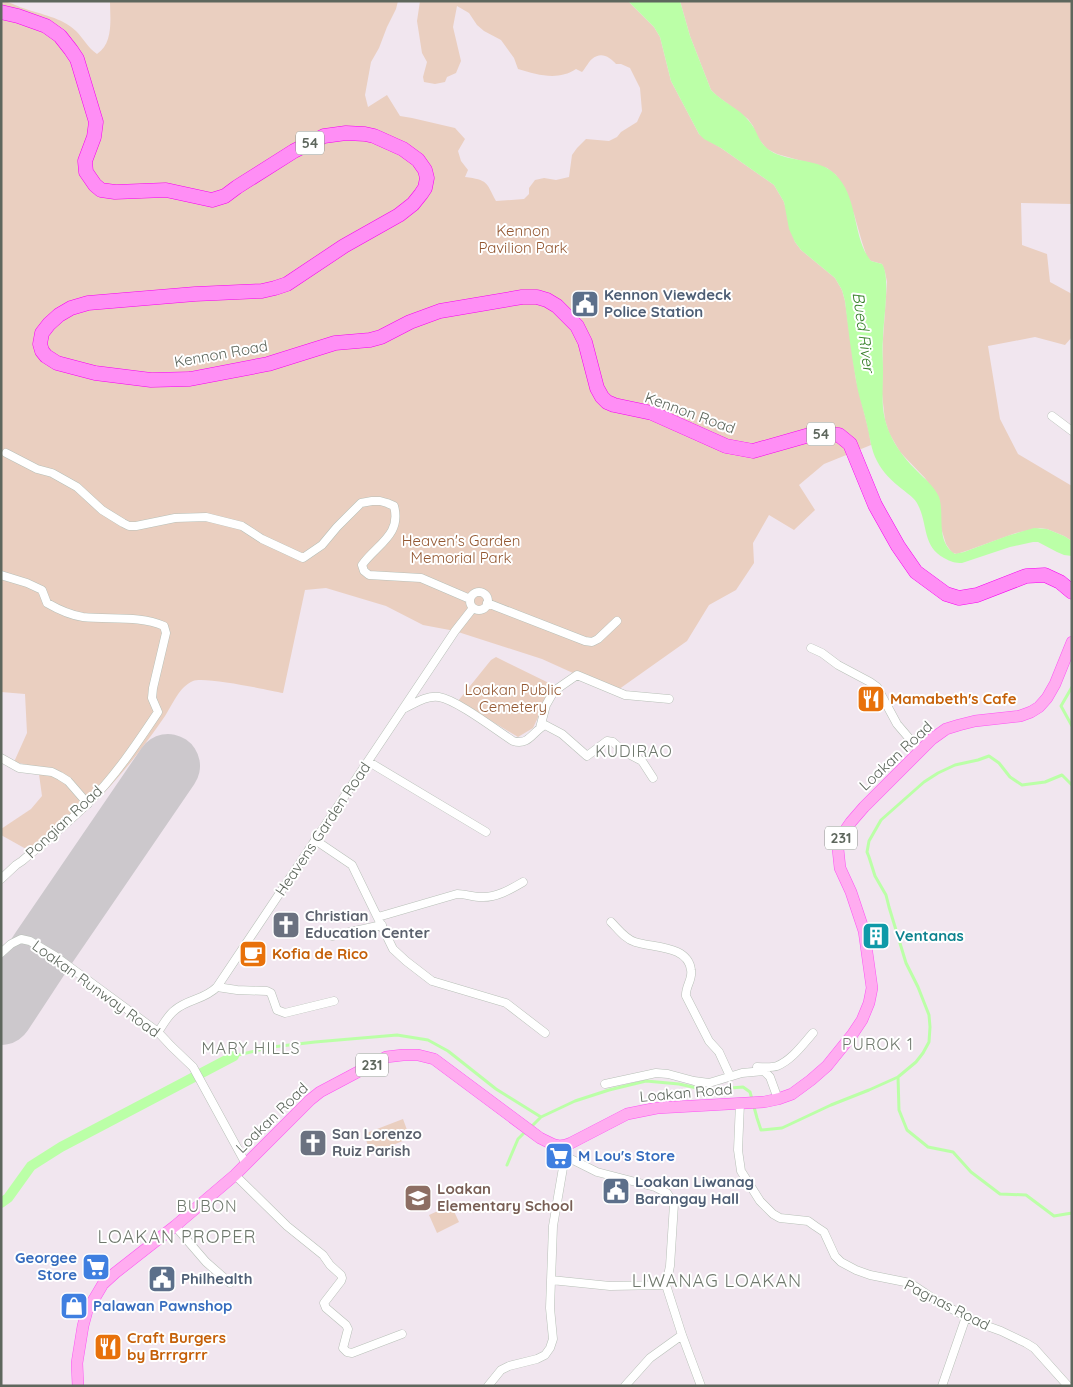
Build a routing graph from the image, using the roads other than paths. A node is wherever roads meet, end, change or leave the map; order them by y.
1 (1, 12) edge
2 (1052, 416) dead end
3 (1072, 431) edge
4 (6, 453) dead end
5 (1, 575) edge
6 (1072, 592) edge
7 (470, 598) junction
8 (487, 602) junction
9 (473, 608) junction
10 (617, 621) dead end
11 (1072, 642) edge
12 (811, 648) dead end
13 (669, 699) dead end
14 (402, 710) junction
15 (540, 728) junction
16 (920, 751) junction
17 (1, 758) edge
18 (369, 762) junction
19 (653, 778) dead end
20 (88, 804) junction
21 (486, 832) dead end
22 (315, 840) junction
23 (1, 879) edge
24 (523, 882) dead end
25 (380, 921) junction
26 (611, 922) dead end
27 (332, 936) dead end
28 (1, 953) edge
29 (216, 987) junction
30 (334, 1001) dead end
31 (158, 1032) junction
32 (545, 1033) dead end
33 (813, 1033) dead end
34 (742, 1073) junction
35 (730, 1076) junction
36 (605, 1084) dead end
37 (778, 1099) junction
38 (741, 1103) junction
39 (564, 1151) junction
40 (246, 1164) junction
41 (235, 1175) junction
42 (175, 1226) junction
43 (551, 1280) junction
44 (230, 1283) dead end
45 (666, 1285) junction
46 (966, 1317) junction
47 (402, 1334) dead end
48 (682, 1335) junction
49 (78, 1386) edge
50 (488, 1386) edge
51 (625, 1386) edge
52 (701, 1386) edge
53 (942, 1386) edge
54 (1068, 1386) edge

1 - 6 highway, Kennon Road / 54
2 - 3 street
4 - 7 street
5 - 20 street, Pongian Road
7 - 8 street
7 - 9 street
8 - 9 street
8 - 10 street
9 - 14 street, Heavens Garden Road
11 - 16 main road, Loakan Road / 231
12 - 16 street
13 - 15 street
14 - 15 street
14 - 18 street, Heavens Garden Road
15 - 19 street
16 - 37 main road, Loakan Road / 231
17 - 20 street
18 - 21 street
18 - 22 street, Heavens Garden Road
20 - 23 street, Pongian Road
22 - 25 street
22 - 29 street, Heavens Garden Road
24 - 25 street
25 - 27 street
25 - 32 street
26 - 35 street
28 - 31 street, Loakan Runway Road
29 - 30 street
29 - 31 street, Heavens Garden Road
31 - 40 street, Loakan Runway Road
33 - 34 street
34 - 35 street
34 - 37 street
35 - 36 street
37 - 38 main road, Loakan Road / 231
38 - 39 main road, Loakan Road / 231
38 - 46 street, Pagnas Road
39 - 40 main road, Loakan Road / 231
39 - 43 street
39 - 45 street
40 - 41 main road, Loakan Road / 231
41 - 42 main road, Loakan Road / 231
41 - 47 street
42 - 44 street
42 - 49 main road, Loakan Road / 231
43 - 45 street
43 - 50 street
45 - 48 street
46 - 53 street
46 - 54 street, Pagnas Road
48 - 51 street
48 - 52 street

